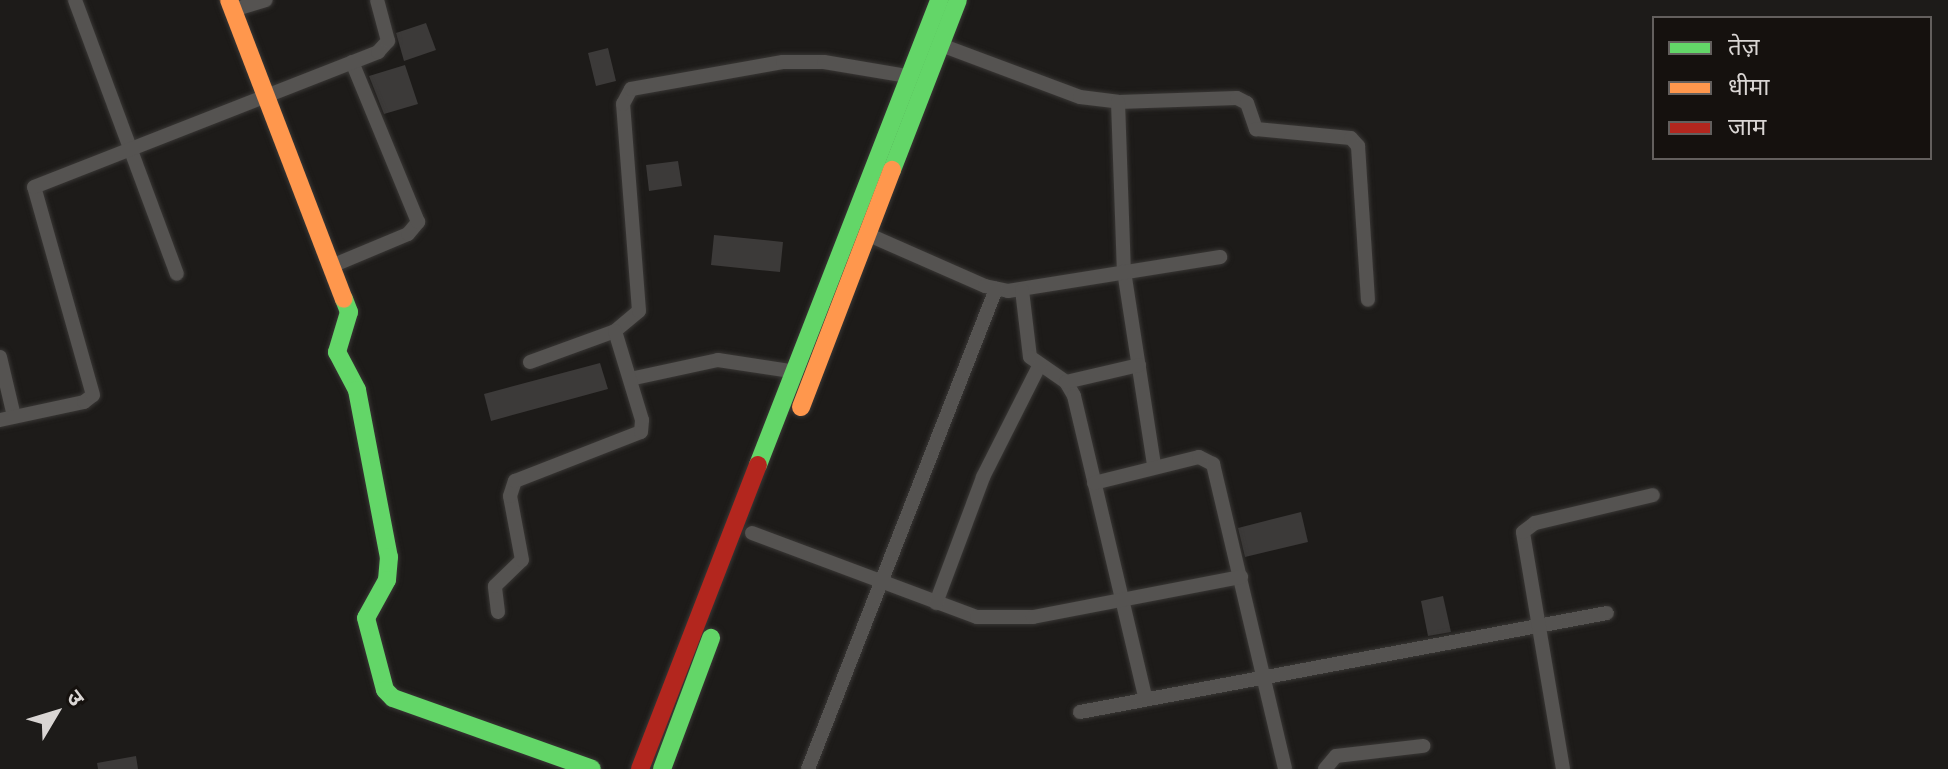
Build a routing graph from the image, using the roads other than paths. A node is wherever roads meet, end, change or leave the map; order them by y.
1 (75, 0) edge
2 (265, 0) edge
3 (377, 0) edge
4 (939, 0) edge
5 (958, 0) edge
6 (231, 5) edge
7 (941, 45) junction
8 (352, 62) junction
9 (908, 76) junction
10 (266, 94) junction
11 (1118, 102) junction
12 (130, 148) junction
13 (869, 235) junction
14 (1220, 257) dead end
15 (334, 265) junction
16 (1124, 271) junction
17 (177, 274) dead end
18 (996, 289) junction
19 (1022, 290) junction
20 (1368, 300) dead end
21 (615, 331) junction
22 (0, 361) edge
23 (530, 362) dead end
24 (1139, 365) junction
25 (1039, 366) junction
26 (796, 372) junction
27 (630, 379) junction
28 (1066, 382) junction
29 (7, 418) edge
30 (1154, 464) junction
31 (1094, 483) junction
32 (1653, 495) dead end
33 (752, 533) junction
34 (1241, 577) junction
35 (881, 580) junction
36 (936, 603) junction
37 (1123, 603) junction
38 (498, 612) dead end
39 (1607, 613) dead end
40 (1540, 625) junction
41 (1265, 677) junction
42 (1145, 697) junction
43 (1080, 712) dead end
44 (1423, 746) dead end
45 (592, 769) edge
46 (640, 769) edge
47 (662, 769) edge
48 (808, 769) edge
49 (1285, 769) edge
50 (1325, 769) edge
51 (1563, 769) edge

1 - 12 street
2 - 6 street
3 - 8 street
4 - 9 main road
5 - 7 main road
6 - 10 main road
7 - 11 street
7 - 13 main road
8 - 10 street
8 - 15 street
9 - 21 street
9 - 26 main road
10 - 12 street
10 - 15 main road
11 - 16 street
11 - 20 street
12 - 17 street
12 - 29 street
13 - 18 street
13 - 33 main road
14 - 16 street
15 - 45 main road
16 - 19 street
16 - 24 street
18 - 19 street
18 - 35 street
19 - 25 street
21 - 23 street
21 - 27 street
22 - 29 street
24 - 28 street
24 - 30 street
25 - 28 street
25 - 36 street
26 - 27 street
26 - 46 main road
27 - 38 street
28 - 31 street
30 - 31 street
30 - 34 street
31 - 37 street
32 - 40 street
33 - 35 street
33 - 47 main road
34 - 37 street
34 - 41 street
35 - 36 street
35 - 48 street
36 - 37 street
37 - 42 street
39 - 40 street
40 - 41 street
40 - 51 street
41 - 42 street
41 - 49 street
42 - 43 street
44 - 50 street

